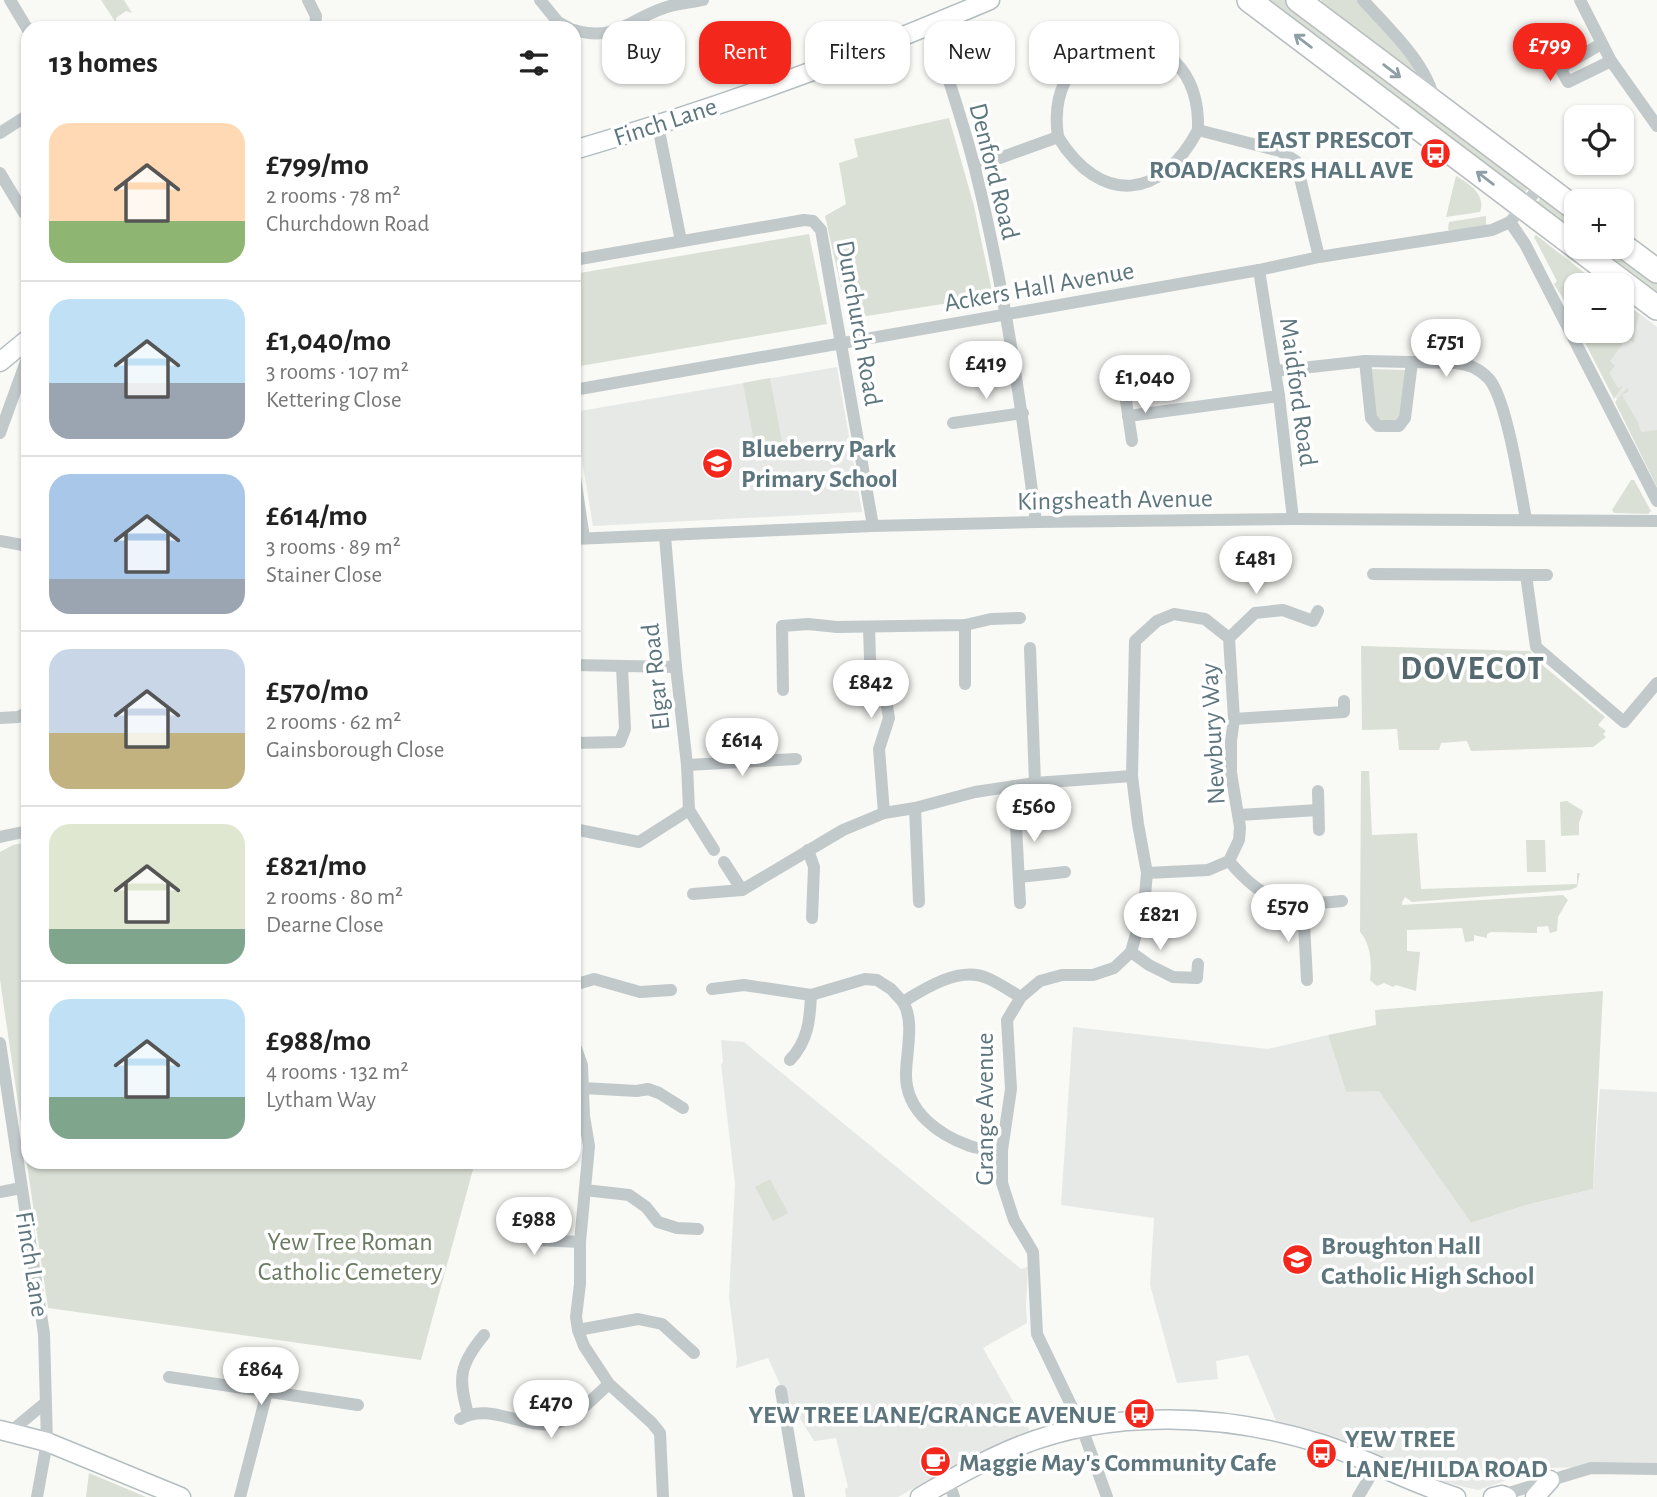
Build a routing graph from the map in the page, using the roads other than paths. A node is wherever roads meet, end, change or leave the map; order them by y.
1 (10, 0) edge
2 (308, 0) edge
3 (540, 0) edge
4 (703, 0) edge
5 (990, 0) edge
6 (1249, 0) edge
7 (1298, 0) edge
8 (1363, 0) edge
9 (1580, 0) edge
10 (23, 21) edge
11 (316, 21) edge
12 (555, 21) edge
13 (940, 21) edge
14 (924, 28) edge
15 (581, 31) edge
16 (1601, 44) junction
17 (1611, 61) junction
18 (949, 84) edge
19 (1434, 103) junction
20 (21, 120) edge
21 (657, 126) junction
22 (1657, 126) edge
23 (1198, 130) junction
24 (0, 133) edge
25 (1058, 137) junction
26 (581, 148) edge
27 (975, 167) junction
28 (0, 173) edge
29 (1542, 184) junction
30 (1564, 200) edge
31 (21, 208) edge
32 (1517, 215) junction
33 (681, 241) junction
34 (1634, 254) edge
35 (1319, 257) junction
36 (581, 259) edge
37 (1259, 270) junction
38 (1657, 271) edge
39 (1657, 307) edge
40 (1005, 315) junction
41 (841, 344) junction
42 (21, 345) edge
43 (1365, 361) junction
44 (0, 362) edge
45 (1412, 362) junction
46 (1275, 371) junction
47 (21, 375) edge
48 (581, 389) edge
49 (1125, 394) dead end
50 (1279, 396) junction
51 (1023, 413) junction
52 (1128, 416) junction
53 (953, 422) dead end
54 (0, 433) edge
55 (1132, 441) dead end
56 (1657, 501) edge
57 (1293, 519) junction
58 (1526, 519) junction
59 (1036, 522) junction
60 (1657, 522) edge
61 (873, 526) junction
62 (665, 536) junction
63 (581, 539) edge
64 (0, 541) edge
65 (21, 545) edge
66 (1373, 574) dead end
67 (1547, 575) dead end
68 (1526, 579) junction
69 (1318, 611) dead end
70 (1020, 618) dead end
71 (965, 625) junction
72 (869, 627) junction
73 (1229, 638) junction
74 (1030, 648) dead end
75 (581, 665) edge
76 (622, 666) junction
77 (676, 667) junction
78 (1657, 683) edge
79 (965, 684) dead end
80 (783, 690) dead end
81 (1344, 701) dead end
82 (21, 716) edge
83 (0, 718) edge
84 (1234, 719) junction
85 (581, 743) edge
86 (796, 759) dead end
87 (687, 765) junction
88 (1132, 776) junction
89 (1035, 783) junction
90 (1014, 786) junction
91 (1318, 791) dead end
92 (915, 808) junction
93 (689, 810) junction
94 (1318, 810) junction
95 (884, 813) junction
96 (1239, 815) junction
97 (581, 830) edge
98 (1319, 830) dead end
99 (21, 832) edge
100 (0, 837) edge
101 (713, 850) dead end
102 (808, 850) junction
103 (1229, 861) junction
104 (724, 862) dead end
105 (1065, 872) dead end
106 (1147, 873) junction
107 (1019, 877) junction
108 (742, 890) junction
109 (693, 894) dead end
110 (1342, 901) dead end
111 (919, 902) dead end
112 (1020, 903) dead end
113 (1303, 905) junction
114 (812, 918) dead end
115 (1131, 952) junction
116 (1198, 964) dead end
117 (1307, 980) dead end
118 (581, 983) edge
119 (712, 989) dead end
120 (671, 990) dead end
121 (811, 995) junction
122 (1021, 997) junction
123 (903, 1002) junction
124 (0, 1043) edge
125 (790, 1060) dead end
126 (581, 1062) edge
127 (583, 1088) junction
128 (581, 1102) edge
129 (5, 1108) edge
130 (683, 1108) dead end
131 (581, 1122) edge
132 (1002, 1150) junction
133 (21, 1188) junction
134 (585, 1190) junction
135 (0, 1192) edge
136 (502, 1220) dead end
137 (698, 1229) dead end
138 (580, 1242) junction
139 (579, 1330) junction
140 (484, 1335) dead end
141 (694, 1353) dead end
142 (169, 1377) dead end
143 (609, 1384) junction
144 (267, 1391) junction
145 (781, 1391) dead end
146 (45, 1403) junction
147 (358, 1405) dead end
148 (1082, 1428) junction
149 (5, 1431) edge
150 (47, 1442) junction
151 (1377, 1465) junction
152 (1657, 1469) edge
153 (1550, 1480) junction
154 (951, 1489) edge
155 (1450, 1496) edge
156 (1501, 1496) edge
157 (37, 1497) edge
158 (181, 1497) edge
159 (240, 1497) edge
160 (663, 1497) edge
161 (799, 1497) edge
162 (920, 1497) edge
163 (1107, 1497) edge
164 (1359, 1497) edge
165 (1535, 1497) edge

1 - 10 street
2 - 11 street
3 - 12 street
4 - 15 street
5 - 13 street, Finch Lane
32 -> 6 highway
7 -> 19 highway
8 - 19 street
9 - 16 street
14 - 21 street, Finch Lane
16 - 17 street
16 - 17 street
17 - 22 street
18 - 27 street, Denford Road
19 - 29 highway
20 - 24 street
21 - 26 street, Finch Lane
21 - 33 street
23 - 25 street
23 - 25 street
23 - 35 street
25 - 27 street
27 - 40 street, Denford Road
28 - 31 street
29 - 30 highway
29 - 32 street
32 - 35 street, Ackers Hall Avenue
32 - 39 highway
32 - 56 street
33 - 36 street
33 - 41 street, Dunchurch Road
34 - 38 highway
35 - 37 street, Ackers Hall Avenue
37 - 40 street, Ackers Hall Avenue
37 - 46 street, Maidford Road
40 - 41 street, Ackers Hall Avenue
40 - 51 street, Denford Road
41 - 48 street, Ackers Hall Avenue
41 - 61 street, Dunchurch Road
42 - 44 street
43 - 45 street
43 - 45 street
43 - 46 street
45 - 58 street
46 - 50 street, Maidford Road
47 - 54 street
49 - 52 street
50 - 52 street
50 - 57 street, Maidford Road
51 - 53 street
51 - 59 street, Denford Road
52 - 55 street
57 - 58 street, Kingsheath Avenue
57 - 59 street, Kingsheath Avenue
58 - 60 street, Kingsheath Avenue
59 - 61 street, Kingsheath Avenue
61 - 62 street, Kingsheath Avenue
62 - 63 street, Kingsheath Avenue
62 - 77 street, Elgar Road
64 - 65 street
66 - 68 street
67 - 68 street
68 - 78 street
69 - 73 street
70 - 71 street
71 - 72 street
71 - 79 street
72 - 80 street
72 - 95 street
73 - 84 street, Newbury Way
73 - 88 street, Newbury Way
74 - 89 street
75 - 76 street
76 - 77 street
76 - 85 street
77 - 87 street, Elgar Road
81 - 84 street
82 - 83 street
84 - 96 street, Newbury Way
86 - 87 street
87 - 93 street, Elgar Road
88 - 89 street
88 - 106 street
89 - 90 street
90 - 92 street
90 - 107 street
91 - 94 street
92 - 95 street
92 - 111 street
93 - 97 street
93 - 101 street, Elgar Road
94 - 96 street
94 - 98 street
95 - 102 street
96 - 103 street, Newbury Way
99 - 100 street
102 - 108 street
102 - 114 street
103 - 106 street
103 - 113 street
104 - 108 street
105 - 107 street
106 - 115 street
107 - 112 street
108 - 109 street
110 - 113 street
113 - 117 street
115 - 116 street
115 - 122 street
118 - 120 street
119 - 121 street
121 - 123 street
121 - 125 street
122 - 123 street
122 - 132 street, Grange Avenue
123 - 132 street
124 - 129 street, Finch Lane
126 - 127 street
127 - 128 street
127 - 130 street
129 - 133 street, Finch Lane
131 - 134 street
132 - 148 street, Grange Avenue
133 - 135 street
133 - 146 street, Finch Lane
134 - 137 street
134 - 138 street
136 - 138 street
138 - 139 street
139 - 141 street
139 - 143 street
140 - 143 street
142 - 144 street
143 - 160 street
144 - 147 street
144 - 159 street
145 - 161 street
146 - 149 street
146 - 150 street, Finch Lane
148 - 151 street
148 - 154 street
148 - 163 street, Grange Avenue
149 - 150 street
150 - 157 street, Finch Lane
150 - 158 street
151 - 155 street
151 - 164 street
152 - 153 street
153 - 156 street
153 - 165 street
154 - 162 street

